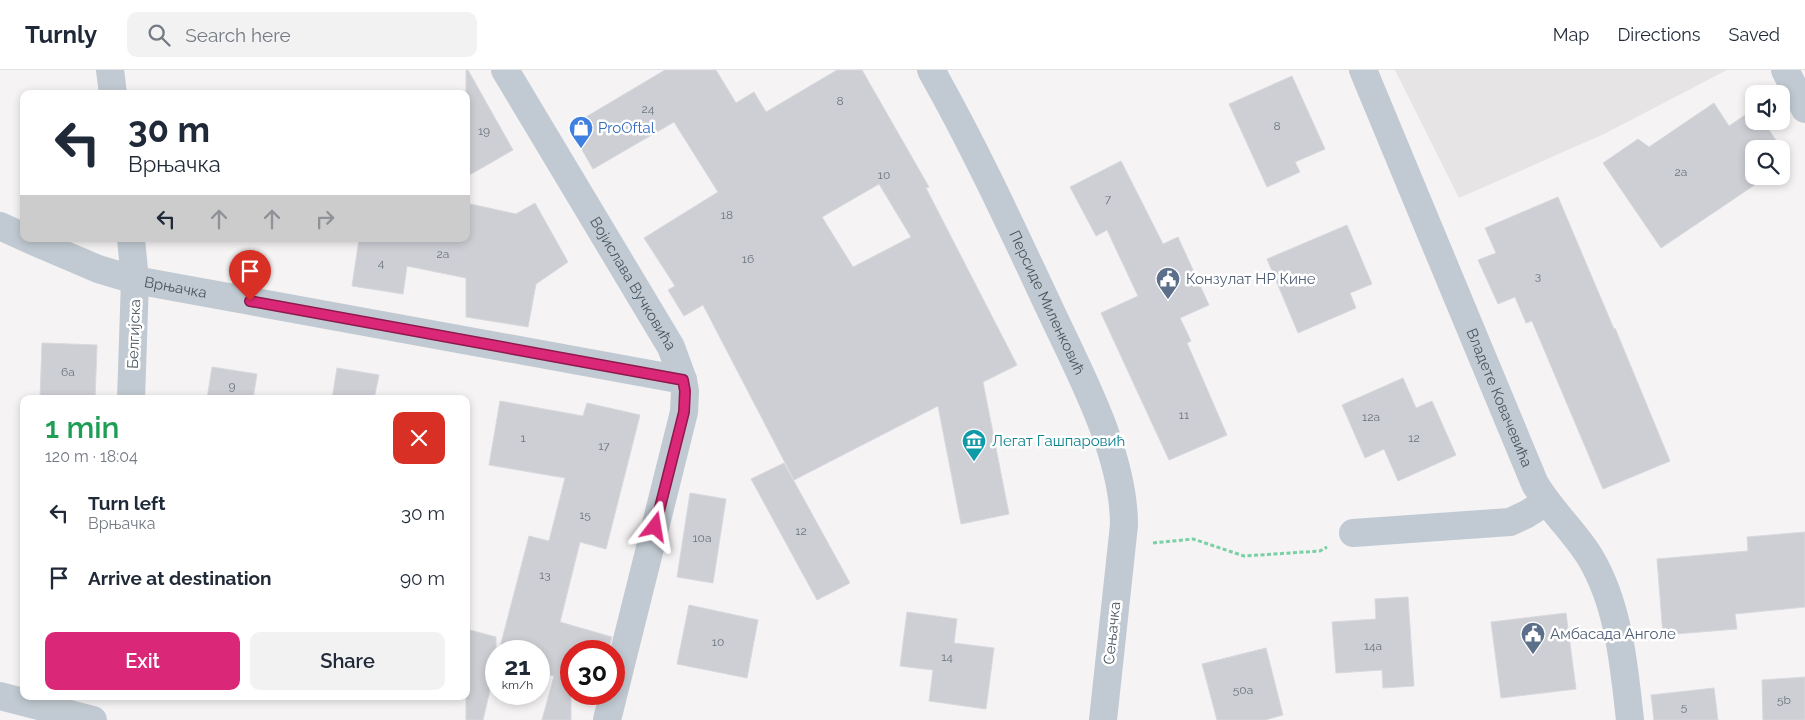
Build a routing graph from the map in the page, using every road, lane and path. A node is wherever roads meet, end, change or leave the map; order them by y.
1 (110, 70) edge
2 (505, 70) edge
3 (931, 70) edge
4 (1363, 70) edge
5 (1785, 70) edge
6 (112, 90) edge
7 (1805, 109) edge
8 (0, 226) edge
9 (20, 235) edge
10 (35, 242) edge
11 (130, 242) edge
12 (136, 280) junction
13 (683, 380) junction
14 (131, 395) edge
15 (1546, 502) junction
16 (1353, 533) dead end
17 (1122, 546) junction
18 (1320, 551) dead end
19 (0, 696) edge
20 (20, 699) edge
21 (23, 700) edge
22 (87, 711) edge
23 (607, 720) edge
24 (1102, 720) edge
25 (1630, 720) edge

1 - 6 street
2 - 13 street, Војислава Вучковића
3 - 17 street, Персиде Миленковић
4 - 15 street, Владете Ковачевића
5 - 7 street
8 - 9 street
10 - 12 street, Врњачка
11 - 12 street, Белгијска
12 - 13 street, Врњачка
12 - 14 street, Белгијска
13 - 23 street, Војислава Вучковића
15 - 16 street
15 - 25 street, Владете Ковачевића
17 - 18 path
17 - 24 street, Сењачка
19 - 20 street
21 - 22 street

